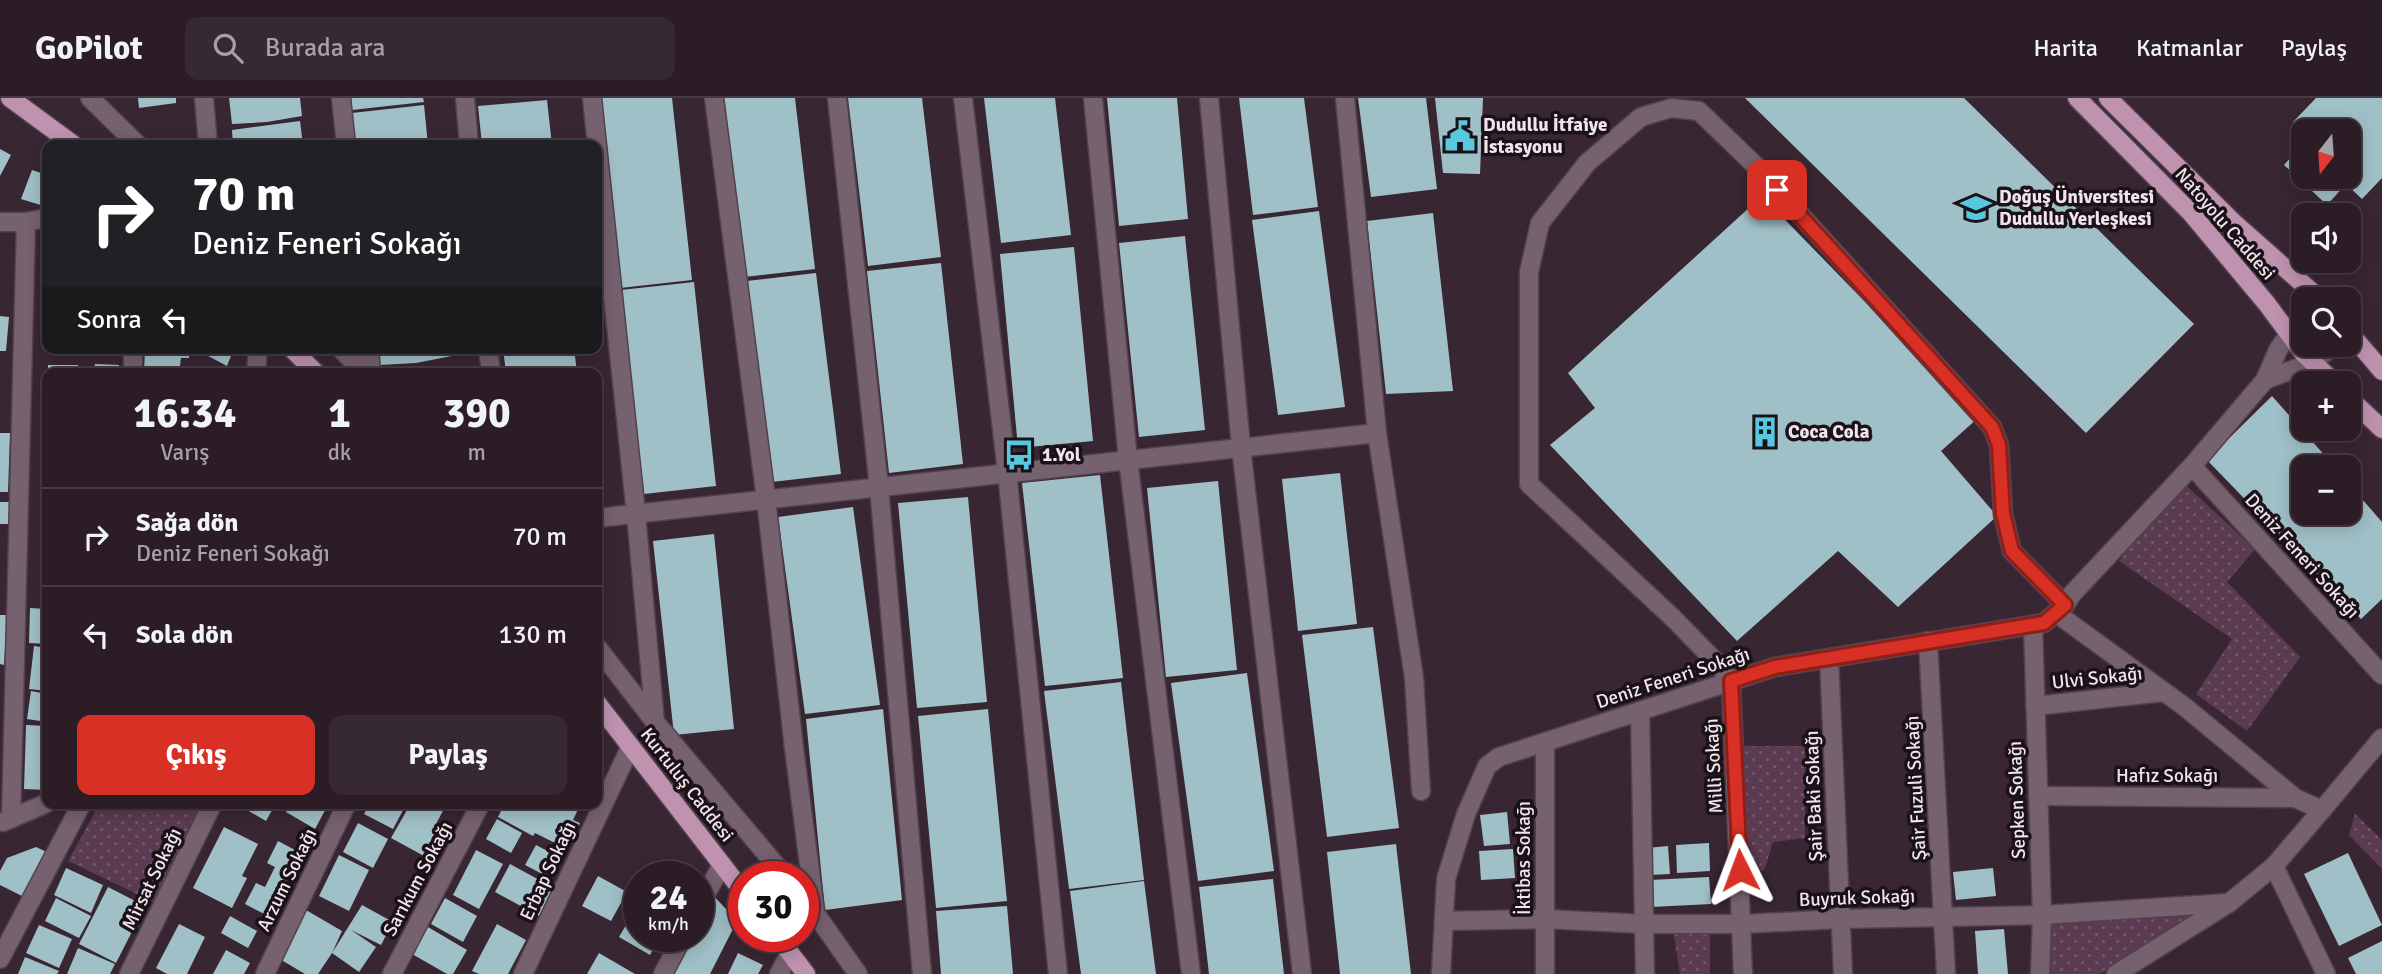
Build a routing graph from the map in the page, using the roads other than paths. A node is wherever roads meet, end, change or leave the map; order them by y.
1 (10, 98) edge
2 (90, 98) edge
3 (204, 98) edge
4 (341, 98) edge
5 (465, 98) edge
6 (592, 98) edge
7 (714, 98) edge
8 (837, 98) edge
9 (963, 98) edge
10 (1093, 98) edge
11 (1209, 98) edge
12 (1345, 98) edge
13 (2077, 98) edge
14 (2108, 98) edge
15 (67, 140) edge
16 (133, 140) edge
17 (208, 140) edge
18 (345, 140) edge
19 (469, 140) edge
20 (596, 140) edge
21 (602, 193) edge
22 (42, 219) edge
23 (0, 222) edge
24 (26, 222) junction
25 (2307, 287) edge
26 (2291, 330) edge
27 (2289, 333) junction
28 (2361, 346) edge
29 (297, 354) edge
30 (346, 354) edge
31 (2319, 357) edge
32 (2313, 362) junction
33 (311, 368) edge
34 (359, 368) edge
35 (2381, 368) edge
36 (2322, 371) edge
37 (2265, 380) junction
38 (2361, 409) edge
39 (2382, 429) edge
40 (1377, 433) junction
41 (1241, 447) junction
42 (1128, 458) junction
43 (2192, 466) junction
44 (1007, 472) junction
45 (879, 487) junction
46 (766, 499) junction
47 (636, 514) junction
48 (602, 517) edge
49 (2060, 609) junction
50 (2033, 625) junction
51 (1928, 641) junction
52 (602, 653) edge
53 (1829, 658) junction
54 (2382, 675) edge
55 (1731, 681) junction
56 (2164, 692) junction
57 (2035, 706) junction
58 (602, 710) edge
59 (1640, 711) junction
60 (655, 722) junction
61 (2382, 738) edge
62 (1545, 742) junction
63 (630, 748) junction
64 (1421, 791) dead end
65 (2038, 796) junction
66 (2295, 798) junction
67 (42, 805) edge
68 (602, 807) edge
69 (79, 809) edge
70 (211, 809) edge
71 (344, 809) edge
72 (478, 809) edge
73 (601, 809) edge
74 (2322, 810) junction
75 (5, 821) edge
76 (772, 861) edge
77 (805, 861) edge
78 (722, 865) junction
79 (2274, 866) junction
80 (728, 873) edge
81 (714, 879) edge
82 (2229, 903) junction
83 (2042, 915) junction
84 (1944, 916) junction
85 (819, 918) edge
86 (1545, 919) junction
87 (1840, 919) junction
88 (1444, 921) junction
89 (1644, 924) junction
90 (1742, 924) junction
91 (675, 952) edge
92 (790, 953) joint
93 (0, 959) edge
94 (129, 974) edge
95 (265, 974) edge
96 (393, 974) edge
97 (523, 974) edge
98 (663, 974) edge
99 (779, 974) edge
100 (806, 974) edge
101 (858, 974) edge
102 (922, 974) edge
103 (1058, 974) edge
104 (1191, 974) edge
105 (1302, 974) edge
106 (1441, 974) edge
107 (1545, 974) edge
108 (1645, 974) edge
109 (1743, 974) edge
110 (1843, 974) edge
111 (1946, 974) edge
112 (2040, 974) edge
113 (2116, 974) edge
114 (2326, 974) edge

1 - 15 main road
2 - 16 street
3 - 17 street
4 - 18 street
5 - 19 street
6 - 20 street
7 - 46 street
8 - 45 street
9 - 44 street
10 - 42 street
11 - 41 street
12 - 40 street
13 - 27 main road, Natoyolu Caddesi
14 - 25 main road, Natoyolu Caddesi
21 - 47 street
22 - 24 street
23 - 24 street
24 - 75 street
26 - 27 street, Deniz Feneri Sokağı
27 - 32 main road, Natoyolu Caddesi
27 - 37 street, Deniz Feneri Sokağı
28 - 35 main road
29 - 33 main road
30 - 34 street
31 - 32 street, Deniz Feneri Sokağı
32 - 36 main road, Natoyolu Caddesi
32 - 37 street, Deniz Feneri Sokağı
37 - 43 street, Deniz Feneri Sokağı
38 - 39 main road
40 - 41 street
40 - 64 street
41 - 42 street
41 - 105 street
42 - 44 street
42 - 104 street
43 - 49 street, Deniz Feneri Sokağı
43 - 54 street, Deniz Feneri Sokağı
44 - 45 street
44 - 103 street
45 - 46 street
45 - 102 street
46 - 47 street
46 - 77 street
47 - 48 street
47 - 60 street
49 - 50 street, Deniz Feneri Sokağı
49 - 55 street
49 - 56 street
50 - 51 street, Deniz Feneri Sokağı
50 - 57 street, Sepken Sokağı
51 - 53 street, Deniz Feneri Sokağı
51 - 84 street, Şair Fuzuli Sokağı
52 - 60 street
53 - 55 street, Deniz Feneri Sokağı
53 - 87 street, Şair Baki Sokağı
55 - 59 street, Deniz Feneri Sokağı
55 - 90 street, Milli Sokağı
56 - 57 street, Ulvi Sokağı
56 - 66 street
57 - 65 street, Sepken Sokağı
58 - 63 main road, Kurtuluş Caddesi
59 - 62 street, Deniz Feneri Sokağı
59 - 89 street
60 - 76 street
61 - 74 street
62 - 86 street, İktibas Sokağı
62 - 88 street, Deniz Feneri Sokağı
63 - 68 street, Erbap Sokağı
63 - 78 main road, Kurtuluş Caddesi
65 - 66 street, Hafız Sokağı
65 - 83 street, Sepken Sokağı
66 - 74 street
67 - 75 street
69 - 93 street
70 - 94 street, Mirsat Sokağı
71 - 95 street, Arzum Sokağı
72 - 96 street, Sarıkum Sokağı
73 - 97 street, Erbap Sokağı
74 - 79 street
78 - 80 main road, Kurtuluş Caddesi
78 - 81 street
79 - 82 street
79 - 114 street
82 - 83 street, Buyruk Sokağı
82 - 113 street
83 - 84 street, Buyruk Sokağı
83 - 112 street, Sepken Sokağı
84 - 87 street, Buyruk Sokağı
84 - 111 street, Şair Fuzuli Sokağı
85 - 101 street
86 - 88 street, Buyruk Sokağı
86 - 89 street, Buyruk Sokağı
86 - 107 street, İktibas Sokağı
87 - 90 street, Buyruk Sokağı
87 - 110 street, Şair Baki Sokağı
88 - 106 street, Deniz Feneri Sokağı
89 - 90 street, Buyruk Sokağı
89 - 108 street
90 - 109 street, Milli Sokağı
91 - 98 street
92 - 99 street
92 - 100 main road

